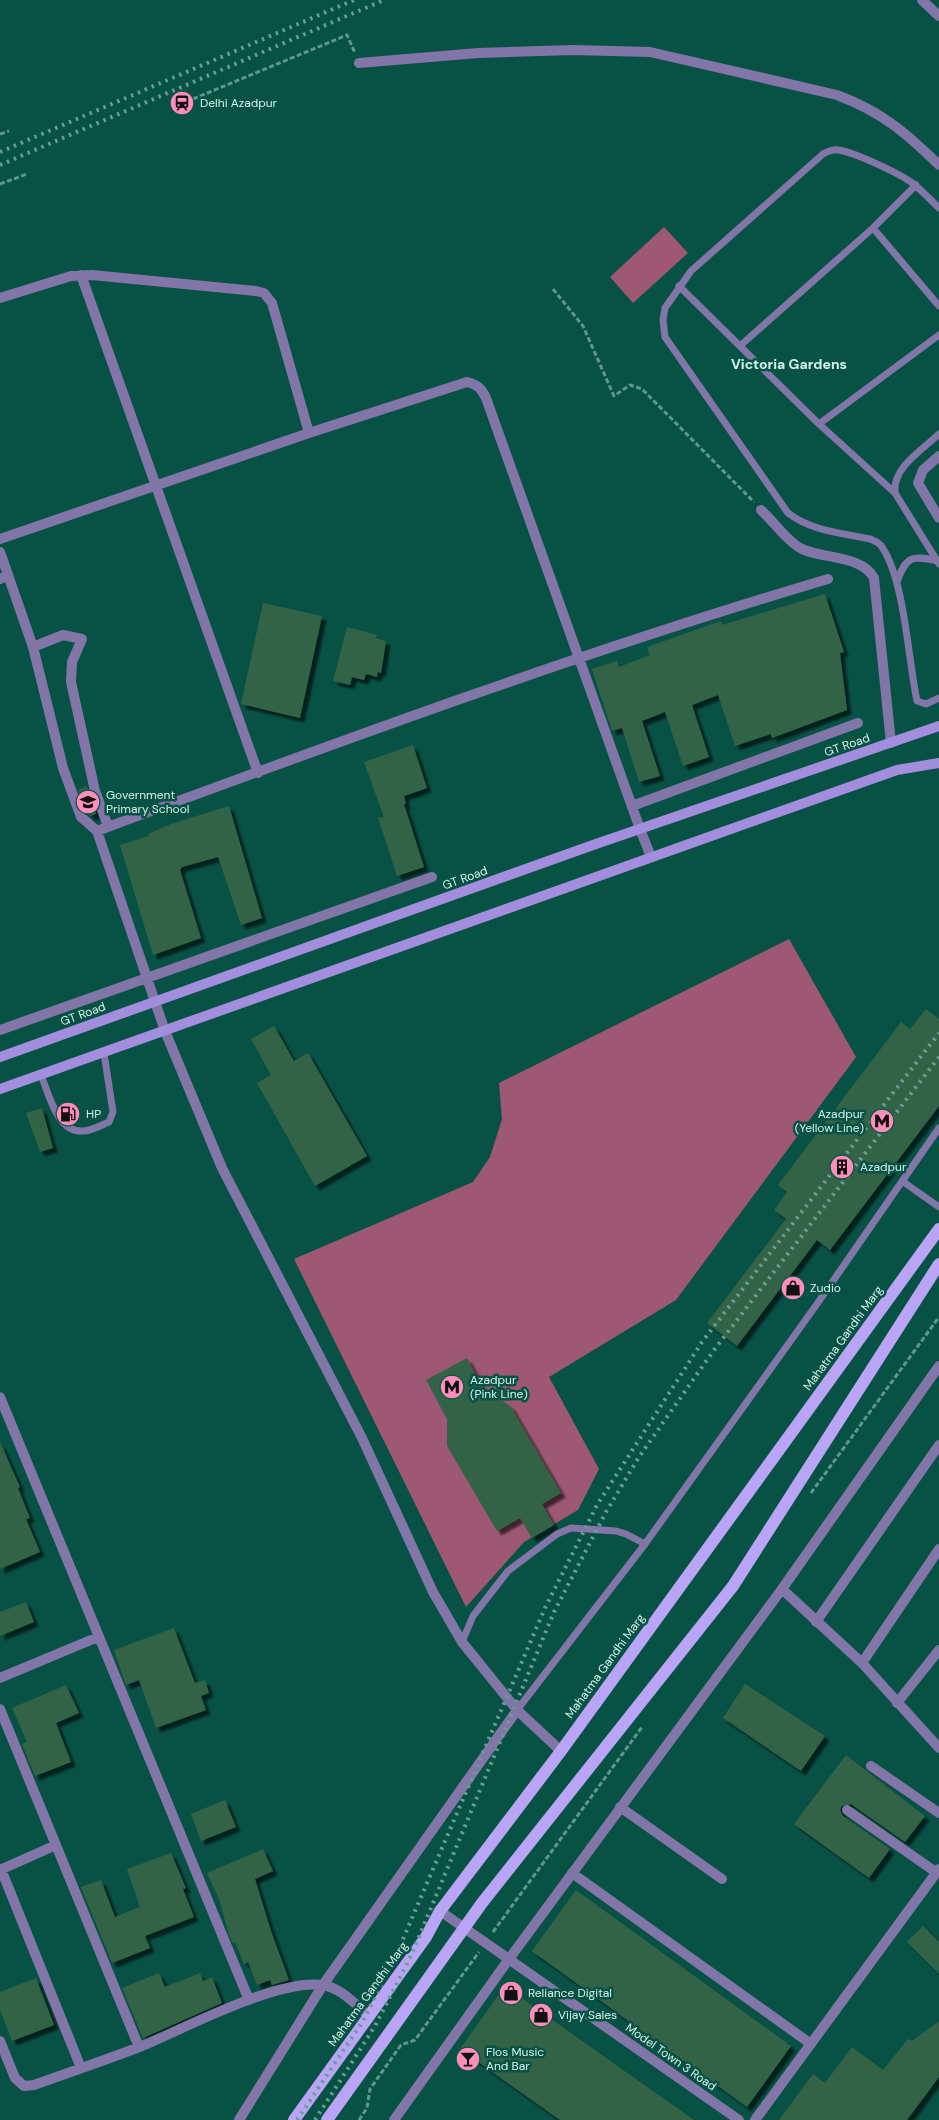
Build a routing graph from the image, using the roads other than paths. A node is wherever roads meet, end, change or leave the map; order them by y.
1 (922, 0) edge
2 (939, 16) edge
3 (359, 63) road end
4 (939, 165) edge
5 (916, 185) junction
6 (939, 208) edge
7 (873, 228) junction
8 (81, 275) junction
9 (679, 286) junction
10 (0, 298) edge
11 (939, 306) edge
12 (939, 336) edge
13 (741, 345) junction
14 (819, 424) junction
15 (309, 433) junction
16 (939, 434) edge
17 (939, 456) edge
18 (156, 485) junction
19 (895, 493) junction
20 (761, 510) road end
21 (939, 518) edge
22 (0, 539) edge
23 (0, 552) edge
24 (938, 563) edge
25 (4, 577) edge
26 (828, 579) dead end
27 (897, 582) junction
28 (33, 647) junction
29 (578, 658) junction
30 (939, 698) edge
31 (858, 723) dead end
32 (939, 726) edge
33 (891, 743) junction
34 (939, 763) edge
35 (258, 773) junction
36 (632, 806) junction
37 (108, 826) junction
38 (640, 829) junction
39 (97, 830) junction
40 (652, 857) junction
41 (432, 877) dead end
42 (148, 978) junction
43 (155, 1002) junction
44 (0, 1030) edge
45 (165, 1031) junction
46 (104, 1053) junction
47 (0, 1057) edge
48 (41, 1075) junction
49 (0, 1089) edge
50 (939, 1128) edge
51 (902, 1181) junction
52 (939, 1207) edge
53 (939, 1229) edge
54 (939, 1264) edge
55 (939, 1366) edge
56 (0, 1397) edge
57 (939, 1445) edge
58 (645, 1544) junction
59 (939, 1549) edge
60 (782, 1589) junction
61 (816, 1622) junction
62 (98, 1637) junction
63 (462, 1642) junction
64 (939, 1650) edge
65 (862, 1663) junction
66 (0, 1678) edge
67 (898, 1703) junction
68 (0, 1709) edge
69 (517, 1710) junction
70 (939, 1748) edge
71 (561, 1751) junction
72 (871, 1766) dead end
73 (620, 1807) junction
74 (848, 1810) dead end
75 (939, 1813) edge
76 (56, 1845) junction
77 (0, 1870) edge
78 (938, 1871) edge
79 (572, 1873) junction
80 (722, 1879) dead end
81 (440, 1911) junction
82 (464, 1928) junction
83 (509, 1959) junction
84 (323, 1985) junction
85 (249, 2000) junction
86 (369, 2016) junction
87 (0, 2041) edge
88 (811, 2044) junction
89 (139, 2047) junction
90 (81, 2068) junction
91 (239, 2120) edge
92 (294, 2120) edge
93 (327, 2120) edge
94 (394, 2120) edge
95 (740, 2120) edge
96 (755, 2120) edge

1 - 2 street
3 - 4 street
5 - 6 lane
5 - 7 lane
5 - 9 lane
7 - 11 lane
7 - 13 lane
8 - 10 street
8 - 15 street
8 - 18 street
9 - 13 lane
9 - 27 lane
12 - 14 lane
13 - 14 lane
14 - 19 lane
15 - 18 street
15 - 29 street
16 - 19 lane
17 - 21 street
18 - 22 street
18 - 35 street
19 - 24 lane
20 - 33 street
23 - 25 street
24 - 27 lane
25 - 28 street
26 - 29 street
27 - 30 lane
28 - 37 street
28 - 39 street
29 - 35 street
29 - 36 street
31 - 36 street
32 - 33 main road, GT Road
33 - 38 main road, GT Road
34 - 40 main road
35 - 37 street
36 - 38 street
37 - 39 street
38 - 40 street
38 - 43 main road, GT Road
39 - 42 street
40 - 45 main road
41 - 42 street
42 - 43 street
42 - 44 street
43 - 45 street
43 - 47 main road, GT Road
45 - 46 main road
45 - 63 street
46 - 48 main road
46 - 48 lane
48 - 49 main road
50 - 51 lane
51 - 52 lane
51 - 58 lane
53 - 71 main road, Mahatma Gandhi Marg
54 - 82 main road
55 - 60 street
56 - 62 street
57 - 61 street
58 - 63 lane
58 - 69 lane
59 - 65 street
60 - 61 street
60 - 73 street
61 - 65 street
62 - 66 street
62 - 85 street
63 - 69 street
64 - 67 street
65 - 67 street
67 - 70 street
68 - 76 street
69 - 71 street
69 - 84 street
71 - 81 main road, Mahatma Gandhi Marg
72 - 75 street
73 - 79 street
73 - 80 street
74 - 78 street
76 - 77 street
76 - 89 street
77 - 90 street
78 - 88 street
79 - 83 street
79 - 88 street
81 - 82 street, Model Town 3 Road
81 - 86 main road, Mahatma Gandhi Marg
82 - 83 street, Model Town 3 Road
82 - 93 main road
83 - 94 street
83 - 95 street, Model Town 3 Road
84 - 85 street
84 - 86 street
84 - 91 street
85 - 89 street
86 - 92 main road, Mahatma Gandhi Marg
87 - 90 street
88 - 96 street
89 - 90 street

